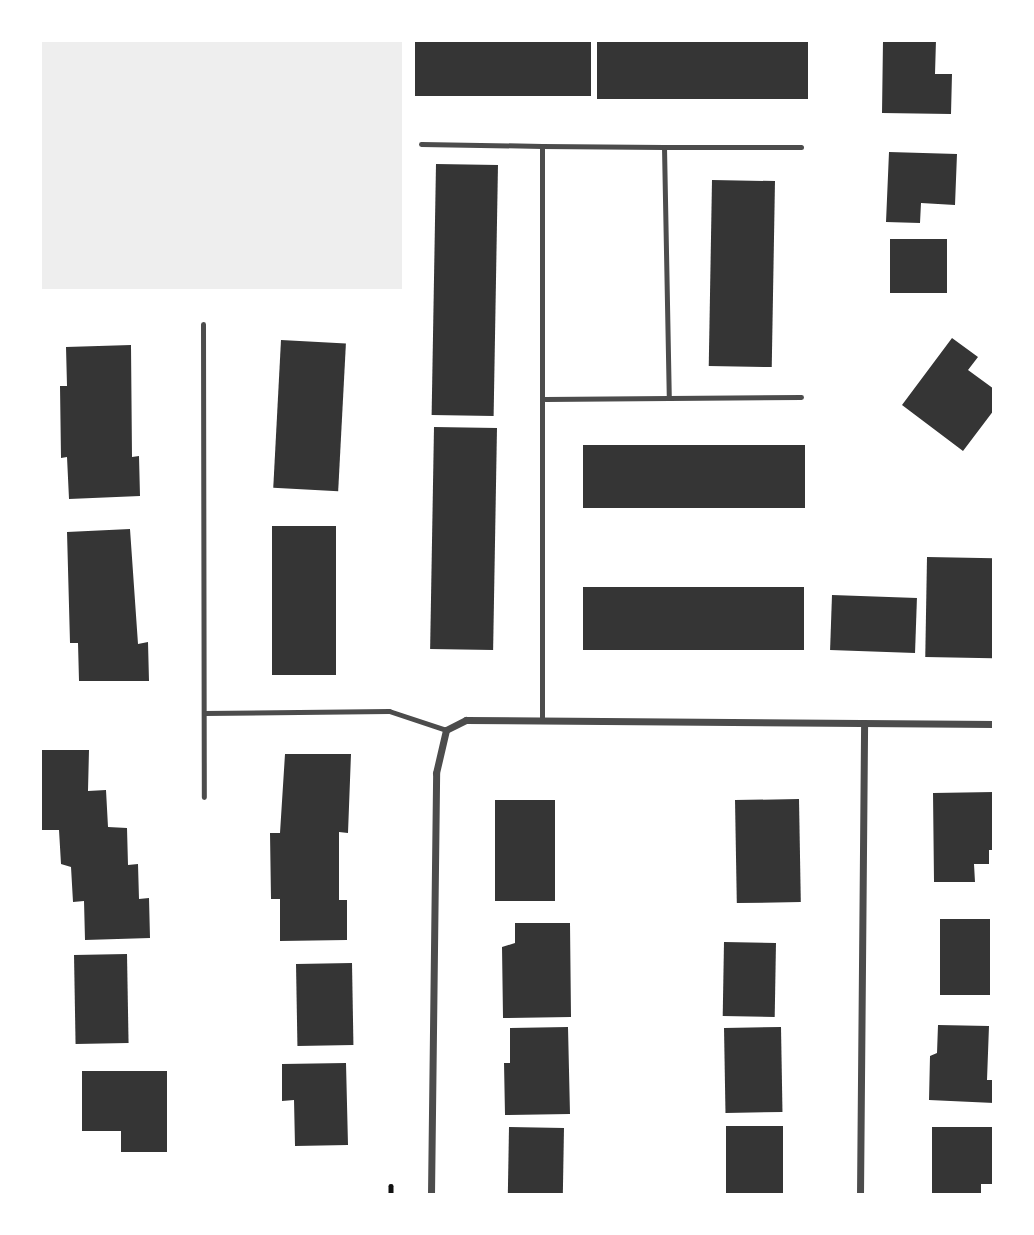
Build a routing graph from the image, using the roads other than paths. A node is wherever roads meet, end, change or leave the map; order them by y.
1 (421, 144) dead end
2 (542, 146) junction
3 (664, 147) junction
4 (801, 147) dead end
5 (203, 324) dead end
6 (801, 397) dead end
7 (545, 398) junction
8 (669, 398) junction
9 (204, 713) junction
10 (542, 719) junction
11 (864, 723) junction
12 (994, 724) edge
13 (446, 730) junction
14 (204, 797) dead end
15 (431, 1195) edge
16 (860, 1195) edge

1 - 2 lane
2 - 3 lane
2 - 7 lane
3 - 4 lane
3 - 8 lane
5 - 9 lane
6 - 8 lane
7 - 8 lane
7 - 10 lane
9 - 13 lane
9 - 14 lane
10 - 11 street
10 - 13 street
11 - 12 street
11 - 16 street
13 - 15 street

